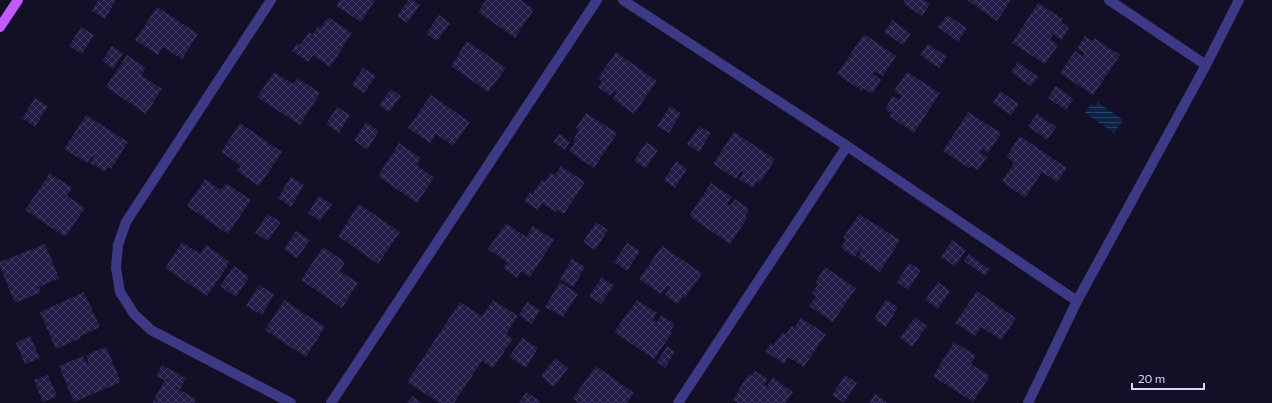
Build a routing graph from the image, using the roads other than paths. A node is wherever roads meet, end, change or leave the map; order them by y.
1 (18, 0) edge
2 (271, 0) edge
3 (597, 0) edge
4 (623, 0) edge
5 (1109, 0) edge
6 (1238, 0) edge
7 (0, 27) edge
8 (1206, 64) junction
9 (847, 146) junction
10 (1077, 300) junction
11 (290, 403) edge
12 (331, 403) edge
13 (678, 403) edge
14 (1028, 403) edge

1 - 7 main road
2 - 11 street
3 - 12 street
4 - 9 street
5 - 8 street
6 - 8 street
8 - 10 street
9 - 10 street
9 - 13 street
10 - 14 street

